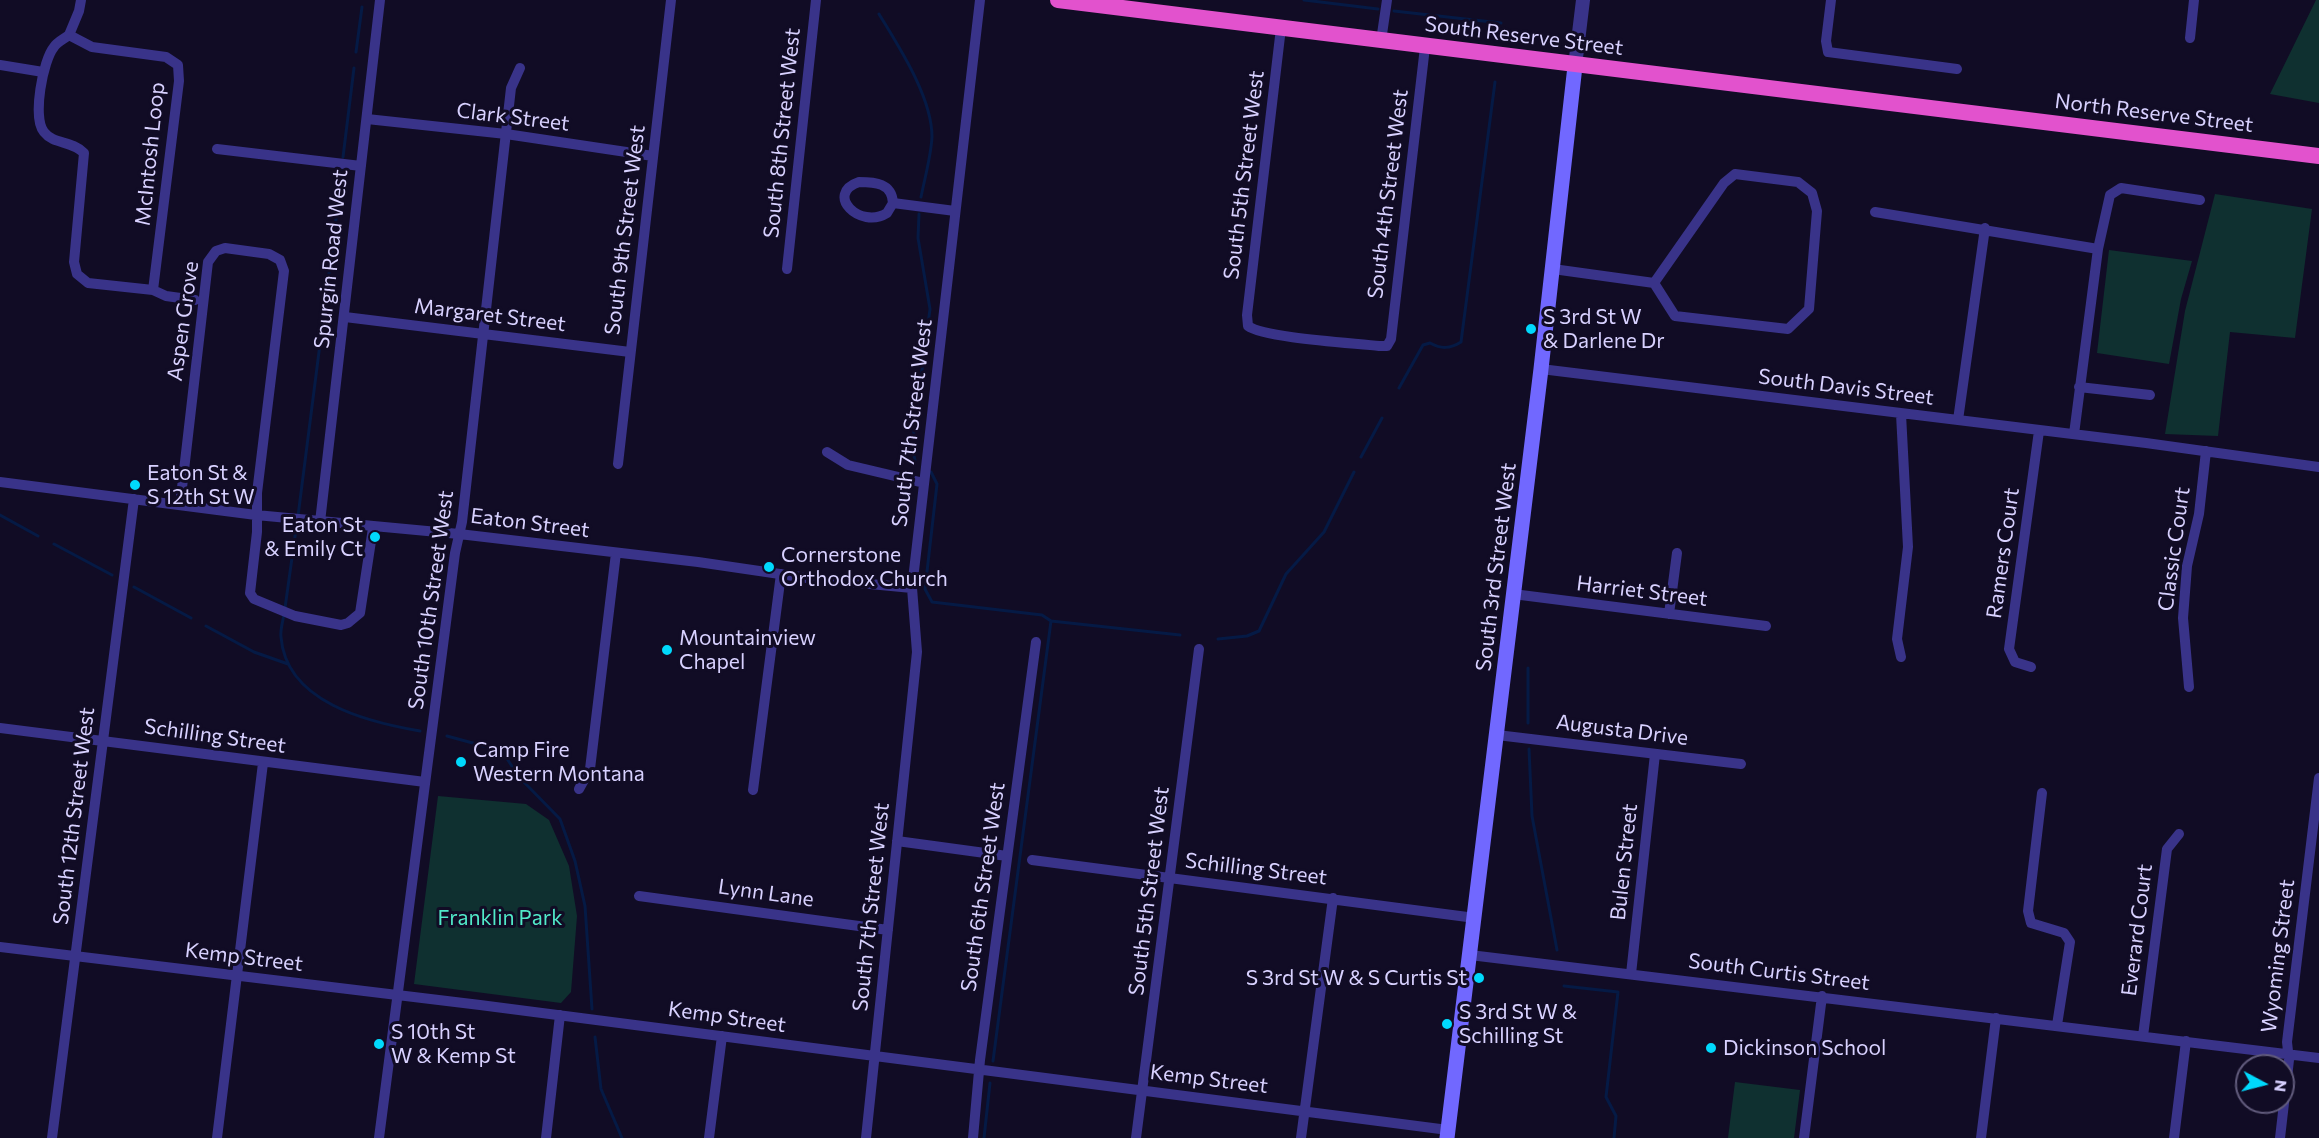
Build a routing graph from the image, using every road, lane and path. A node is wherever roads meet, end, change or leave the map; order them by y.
1 (81, 0) edge
2 (380, 0) edge
3 (671, 0) edge
4 (816, 0) edge
5 (980, 0) edge
6 (1058, 0) edge
7 (1387, 0) edge
8 (1583, 0) edge
9 (1831, 0) edge
10 (2194, 0) edge
11 (1281, 28) junction
12 (69, 35) junction
13 (2190, 38) dead end
14 (1381, 41) junction
15 (1425, 47) junction
16 (0, 65) edge
17 (1575, 66) junction
18 (520, 68) dead end
19 (1957, 69) dead end
20 (43, 72) junction
21 (1984, 115) joint
22 (367, 119) junction
23 (506, 134) junction
24 (217, 149) dead end
25 (653, 156) junction
26 (2319, 156) edge
27 (362, 166) junction
28 (2200, 200) dead end
29 (893, 203) junction
30 (955, 211) junction
31 (1875, 212) dead end
32 (1985, 228) junction
33 (2098, 249) junction
34 (787, 269) dead end
35 (1553, 269) junction
36 (1654, 283) junction
37 (153, 290) junction
38 (195, 300) dead end
39 (345, 317) junction
40 (484, 335) junction
41 (1387, 346) joint
42 (630, 352) junction
43 (1541, 369) junction
44 (2079, 387) junction
45 (2150, 395) dead end
46 (1901, 414) junction
47 (1958, 420) junction
48 (2039, 431) junction
49 (2074, 434) junction
50 (2206, 451) junction
51 (827, 452) dead end
52 (618, 464) dead end
53 (2319, 467) edge
54 (0, 482) edge
55 (924, 483) junction
56 (134, 499) junction
57 (180, 505) junction
58 (256, 515) junction
59 (320, 522) junction
60 (373, 528) junction
61 (459, 534) junction
62 (616, 553) junction
63 (1677, 554) dead end
64 (781, 574) junction
65 (912, 588) junction
66 (1513, 594) junction
67 (1669, 614) junction
68 (1766, 626) dead end
69 (1036, 642) dead end
70 (1199, 649) dead end
71 (1901, 657) dead end
72 (2031, 667) dead end
73 (2189, 687) dead end
74 (0, 728) edge
75 (1497, 735) junction
76 (102, 741) junction
77 (1655, 754) junction
78 (263, 762) junction
79 (1742, 764) dead end
80 (2319, 778) edge
81 (425, 782) junction
82 (579, 789) dead end
83 (753, 790) dead end
84 (2042, 793) dead end
85 (2179, 834) dead end
86 (897, 842) junction
87 (1007, 856) junction
88 (1032, 860) dead end
89 (1171, 878) junction
90 (639, 896) dead end
91 (1333, 898) junction
92 (1475, 918) junction
93 (888, 930) junction
94 (0, 947) edge
95 (76, 955) junction
96 (1470, 955) junction
97 (1631, 974) junction
98 (236, 976) junction
99 (397, 996) junction
100 (1822, 996) junction
101 (560, 1016) junction
102 (1996, 1018) junction
103 (2056, 1025) junction
104 (2143, 1035) junction
105 (722, 1036) junction
106 (2186, 1041) junction
107 (2286, 1053) junction
108 (876, 1057) junction
109 (2319, 1058) edge
110 (980, 1071) junction
111 (1143, 1090) junction
112 (1304, 1111) junction
113 (1447, 1134) edge
114 (52, 1138) edge
115 (217, 1138) edge
116 (379, 1138) edge
117 (546, 1138) edge
118 (709, 1138) edge
119 (866, 1138) edge
120 (973, 1138) edge
121 (1136, 1138) edge
122 (1301, 1138) edge
123 (1804, 1138) edge
124 (1981, 1138) edge
125 (2174, 1138) edge
126 (2280, 1138) edge

1 - 12 street
2 - 22 street, Spurgin Road West
3 - 25 street, South 9th Street West
4 - 34 street, South 8th Street West
5 - 30 street, South 7th Street West
6 - 11 highway, South Reserve Street
7 - 14 street
8 - 17 street, South 3rd Street West
9 - 19 street
10 - 13 street
11 - 14 highway, South Reserve Street
11 - 41 street, South 5th Street West
12 - 20 street
12 - 37 street, McIntosh Loop
14 - 15 highway, South Reserve Street
15 - 17 highway, South Reserve Street
15 - 41 street, South 4th Street West
16 - 20 street
17 - 21 highway, South Reserve Street
17 - 35 main road, South 3rd Street West
18 - 23 street, South 10th Street West
20 - 37 street
21 - 26 highway, North Reserve Street
22 - 23 street, Clark Street
22 - 27 street, Spurgin Road West
23 - 25 street, Clark Street
23 - 40 street, South 10th Street West
24 - 27 street
25 - 42 street, South 9th Street West
27 - 39 street, Spurgin Road West
28 - 33 street
29 - 29 street
29 - 30 street
30 - 55 street, South 7th Street West
31 - 32 street
32 - 33 street
32 - 47 street
33 - 44 street
35 - 36 street
35 - 43 main road, South 3rd Street West
36 - 36 street
37 - 38 street
39 - 40 street, Margaret Street
39 - 59 street, Spurgin Road West
40 - 42 street, Margaret Street
40 - 61 street, South 10th Street West
42 - 52 street, South 9th Street West
43 - 46 street, South Davis Street
43 - 66 main road, South 3rd Street West
44 - 45 street
44 - 49 street
46 - 47 street, South Davis Street
46 - 71 street
47 - 48 street, South Davis Street
48 - 49 street, South Davis Street
48 - 72 street, Ramers Court
49 - 50 street, South Davis Street
50 - 53 street, South Davis Street
50 - 73 street, Classic Court
51 - 55 street
54 - 56 street, Eaton Street
55 - 65 street, South 7th Street West
56 - 57 street, Eaton Street
56 - 76 street, South 12th Street West
57 - 58 street, Eaton Street
57 - 58 street, Aspen Grove
58 - 59 street, Eaton Street
58 - 60 street, Aspen Grove
59 - 60 street, Eaton Street
60 - 61 street, Eaton Street
61 - 62 street, Eaton Street
61 - 81 street, South 10th Street West
62 - 64 street, Eaton Street
62 - 82 street
63 - 67 street
64 - 65 street, Eaton Street
64 - 83 street
65 - 86 street, South 7th Street West
66 - 67 street, Harriet Street
66 - 75 main road, South 3rd Street West
67 - 68 street, Harriet Street
69 - 87 street, South 6th Street West
70 - 89 street, South 5th Street West
74 - 76 street, Schilling Street
75 - 77 street, Augusta Drive
75 - 92 main road, South 3rd Street West
76 - 78 street, Schilling Street
76 - 95 street, South 12th Street West
77 - 79 street, Augusta Drive
77 - 97 street, Bulen Street
78 - 81 street, Schilling Street
78 - 98 street
80 - 107 street, Wyoming Street
81 - 99 street, South 10th Street West
84 - 103 street
85 - 104 street, Everard Court
86 - 87 street
86 - 93 street, South 7th Street West
87 - 110 street, South 6th Street West
88 - 89 street, Schilling Street
89 - 91 street, Schilling Street
89 - 111 street, South 5th Street West
90 - 93 street, Lynn Lane
91 - 92 street, Schilling Street
91 - 112 street
92 - 96 main road, South 3rd Street West
93 - 108 street, South 7th Street West
94 - 95 street, Kemp Street
95 - 98 street, Kemp Street
95 - 114 street, South 12th Street West
96 - 97 street, South Curtis Street
96 - 113 main road, South 3rd Street West
97 - 100 street, South Curtis Street
98 - 99 street, Kemp Street
98 - 115 street
99 - 101 street, Kemp Street
99 - 116 street, South 10th Street West
100 - 102 street, South Curtis Street
100 - 123 street
101 - 105 street, Kemp Street
101 - 117 street
102 - 103 street, South Curtis Street
102 - 124 street
103 - 104 street, South Curtis Street
104 - 106 street, South Curtis Street
105 - 108 street, Kemp Street
105 - 118 street
106 - 107 street, South Curtis Street
106 - 125 street
107 - 109 street, South Curtis Street
107 - 126 street, Wyoming Street
108 - 110 street, Kemp Street
108 - 119 street, South 7th Street West
110 - 111 street, Kemp Street
110 - 120 street, South 6th Street West
111 - 112 street, Kemp Street
111 - 121 street, South 5th Street West
112 - 113 street, Kemp Street
112 - 122 street

